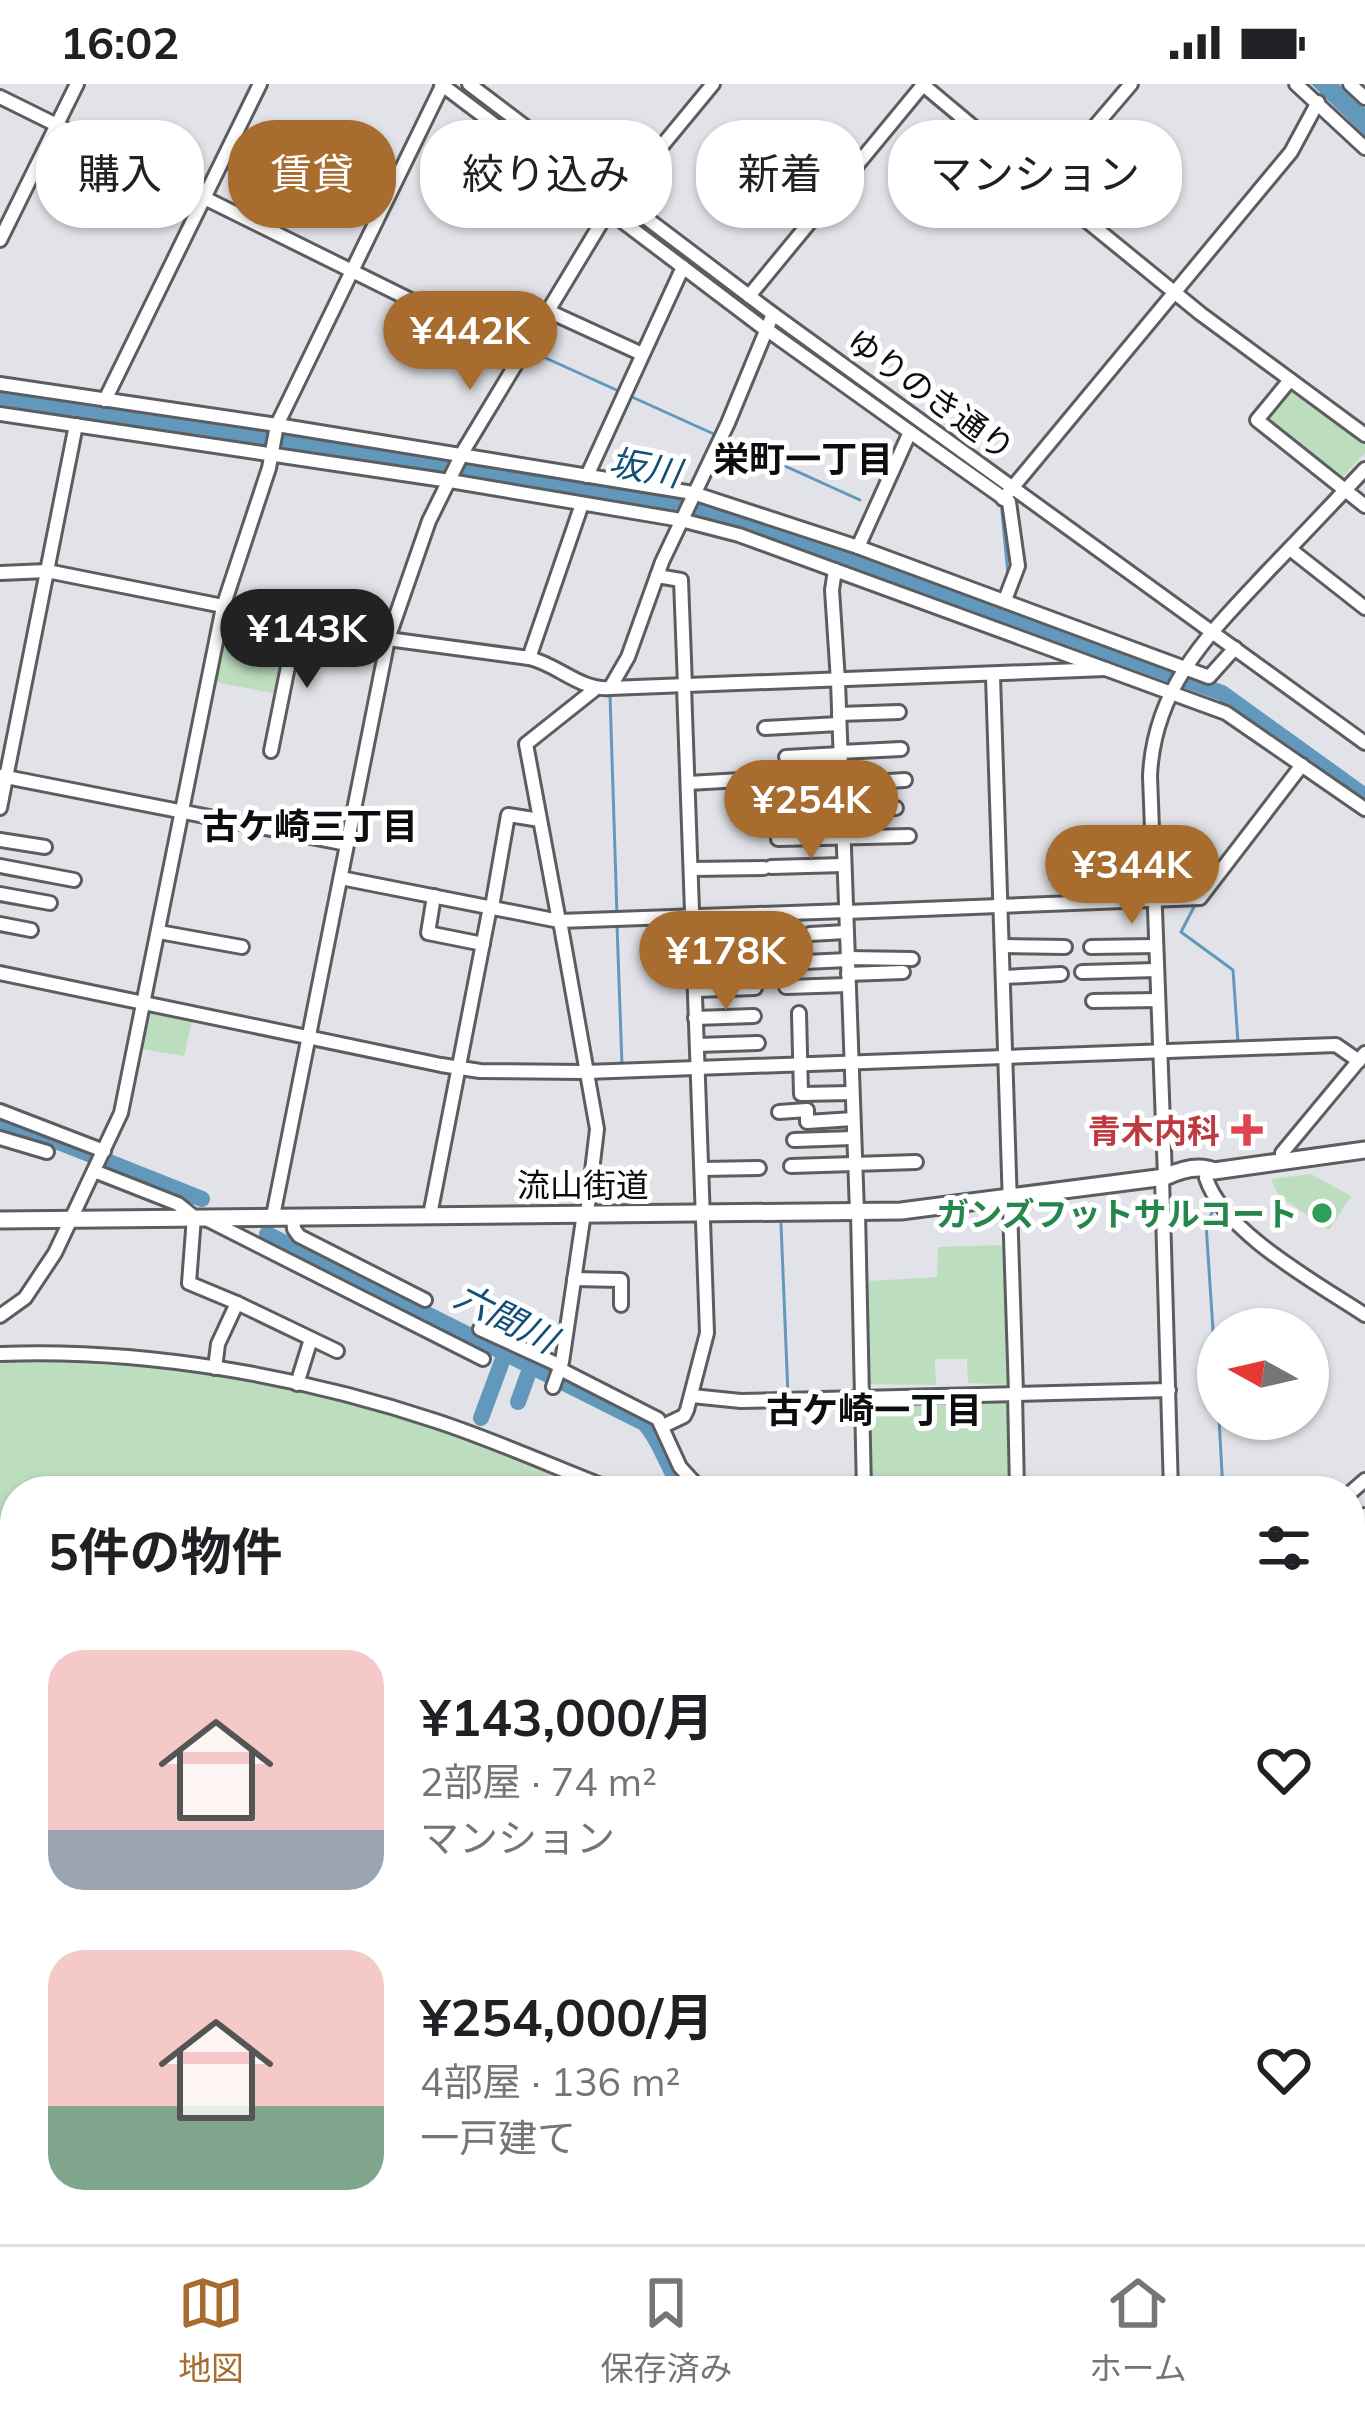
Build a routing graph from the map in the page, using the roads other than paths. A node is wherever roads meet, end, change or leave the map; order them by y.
1 (77, 84) edge
2 (260, 84) edge
3 (442, 84) edge
4 (469, 84) edge
5 (713, 84) edge
6 (922, 84) edge
7 (1131, 84) edge
8 (1296, 84) edge
9 (1350, 84) edge
10 (0, 97) edge
11 (1365, 98) edge
12 (1318, 102) junction
13 (53, 120) edge
14 (59, 120) edge
15 (490, 120) edge
16 (518, 120) edge
17 (965, 120) edge
18 (1100, 120) edge
19 (672, 133) edge
20 (1365, 148) edge
21 (36, 167) edge
22 (206, 194) junction
23 (598, 228) edge
24 (632, 228) edge
25 (661, 228) edge
26 (1095, 228) edge
27 (0, 240) edge
28 (353, 267) junction
29 (683, 267) junction
30 (1173, 292) junction
31 (749, 296) junction
32 (548, 311) junction
33 (773, 314) junction
34 (766, 329) junction
35 (524, 350) junction
36 (642, 354) junction
37 (1290, 380) junction
38 (0, 384) edge
39 (105, 400) junction
40 (0, 414) edge
41 (278, 424) junction
42 (76, 425) junction
43 (910, 432) junction
44 (1365, 435) edge
45 (272, 454) junction
46 (461, 457) junction
47 (1365, 469) edge
48 (587, 476) junction
49 (450, 480) junction
50 (1345, 490) junction
51 (1008, 493) junction
52 (692, 495) junction
53 (583, 504) junction
54 (1365, 506) edge
55 (682, 519) junction
56 (858, 547) junction
57 (1290, 549) junction
58 (835, 570) junction
59 (47, 571) junction
60 (0, 573) edge
61 (657, 576) junction
62 (1005, 600) junction
63 (223, 607) junction
64 (1365, 608) edge
65 (296, 622) junction
66 (1211, 631) junction
67 (388, 639) junction
68 (1235, 648) junction
69 (529, 658) junction
70 (1182, 667) junction
71 (1108, 669) junction
72 (994, 676) junction
73 (838, 681) junction
74 (684, 686) junction
75 (610, 688) junction
76 (594, 690) junction
77 (1170, 690) junction
78 (899, 712) dead end
79 (839, 719) junction
80 (765, 728) dead end
81 (1365, 742) edge
82 (901, 749) dead end
83 (271, 751) dead end
84 (840, 753) junction
85 (786, 757) dead end
86 (1302, 765) junction
87 (3, 777) edge
88 (759, 778) dead end
89 (905, 780) dead end
90 (688, 783) junction
91 (842, 784) junction
92 (0, 808) edge
93 (896, 808) dead end
94 (1365, 809) edge
95 (183, 811) junction
96 (842, 811) junction
97 (778, 812) dead end
98 (540, 820) junction
99 (908, 836) dead end
100 (843, 838) junction
101 (778, 839) dead end
102 (0, 840) edge
103 (347, 844) junction
104 (45, 847) dead end
105 (844, 865) junction
106 (0, 866) edge
107 (691, 869) junction
108 (341, 878) junction
109 (74, 880) dead end
110 (0, 894) edge
111 (434, 896) junction
112 (1155, 900) junction
113 (50, 904) dead end
114 (1001, 906) junction
115 (491, 907) junction
116 (846, 911) junction
117 (692, 916) junction
118 (560, 921) junction
119 (0, 924) edge
120 (31, 930) dead end
121 (159, 932) junction
122 (846, 932) junction
123 (810, 934) dead end
124 (483, 944) junction
125 (1003, 946) junction
126 (1156, 946) junction
127 (242, 947) dead end
128 (1065, 947) dead end
129 (1091, 947) dead end
130 (912, 959) dead end
131 (694, 967) junction
132 (848, 969) junction
133 (1157, 970) junction
134 (903, 972) dead end
135 (1082, 972) dead end
136 (0, 974) edge
137 (1061, 974) dead end
138 (1004, 977) junction
139 (786, 987) dead end
140 (755, 988) dead end
141 (695, 990) junction
142 (1158, 1000) junction
143 (1094, 1001) dead end
144 (145, 1002) junction
145 (800, 1012) dead end
146 (754, 1016) dead end
147 (695, 1018) junction
148 (309, 1040) junction
149 (758, 1043) dead end
150 (697, 1045) junction
151 (1160, 1052) junction
152 (1007, 1057) junction
153 (1362, 1057) edge
154 (851, 1063) junction
155 (800, 1064) junction
156 (460, 1068) junction
157 (698, 1068) junction
158 (586, 1072) junction
159 (852, 1093) junction
160 (0, 1111) edge
161 (779, 1112) dead end
162 (853, 1119) junction
163 (0, 1138) edge
164 (853, 1138) junction
165 (794, 1140) dead end
166 (1365, 1150) edge
167 (104, 1151) junction
168 (47, 1152) dead end
169 (916, 1162) dead end
170 (1283, 1162) junction
171 (854, 1164) junction
172 (790, 1166) dead end
173 (759, 1168) dead end
174 (702, 1169) junction
175 (94, 1172) junction
176 (1210, 1174) junction
177 (1164, 1178) junction
178 (1011, 1198) junction
179 (857, 1212) junction
180 (585, 1213) junction
181 (703, 1213) junction
182 (430, 1215) junction
183 (273, 1216) junction
184 (293, 1216) junction
185 (197, 1217) junction
186 (0, 1220) edge
187 (73, 1220) junction
188 (574, 1279) junction
189 (424, 1300) dead end
190 (237, 1303) junction
191 (621, 1305) dead end
192 (1365, 1315) edge
193 (0, 1316) edge
194 (480, 1329) dead end
195 (498, 1338) junction
196 (311, 1339) junction
197 (337, 1351) dead end
198 (0, 1354) edge
199 (215, 1368) junction
200 (561, 1368) junction
201 (297, 1384) junction
202 (554, 1388) dead end
203 (1168, 1390) junction
204 (1016, 1394) junction
205 (692, 1396) junction
206 (861, 1397) junction
207 (663, 1426) junction
208 (578, 1476) edge
209 (688, 1476) edge
210 (864, 1476) edge
211 (1016, 1476) edge
212 (1171, 1476) edge

1 - 14 street
2 - 22 street
3 - 15 street
3 - 28 street
4 - 16 street, ゆりのき通り
5 - 19 street
6 - 17 street
6 - 31 street
7 - 18 street
8 - 12 street
9 - 11 street
10 - 13 street
12 - 20 street
12 - 30 street
21 - 27 street
22 - 28 street
22 - 39 street
23 - 32 street
24 - 29 street
25 - 31 street, ゆりのき通り
26 - 30 street
28 - 35 street
28 - 41 street
29 - 34 street
29 - 36 street
30 - 37 street
30 - 51 street
31 - 33 street, ゆりのき通り
32 - 35 street
32 - 36 street
33 - 34 street
33 - 51 street, ゆりのき通り
34 - 43 street
34 - 52 street
35 - 46 street
36 - 48 street
37 - 44 street
37 - 50 street
38 - 39 street
39 - 41 street
40 - 42 street
41 - 45 street
41 - 46 street
42 - 45 street
42 - 59 street
43 - 51 street
43 - 56 street
45 - 49 street
45 - 63 street
46 - 48 street
46 - 49 street
47 - 50 street
48 - 52 street
49 - 53 street
49 - 67 street
50 - 54 street
50 - 57 street
51 - 62 street
51 - 66 street, ゆりのき通り
52 - 55 street
52 - 56 street
53 - 55 street
53 - 69 street
55 - 58 street
55 - 61 street
56 - 62 street
57 - 64 street
57 - 66 street
58 - 71 street
58 - 73 street
59 - 60 street
59 - 63 street
59 - 87 street
61 - 74 street
61 - 75 street
62 - 70 street
63 - 65 street
63 - 95 street
65 - 67 street
65 - 83 street
66 - 68 street, ゆりのき通り
66 - 70 street
67 - 69 street
67 - 103 street
68 - 70 street
68 - 81 street, ゆりのき通り
69 - 76 street
70 - 77 street
71 - 72 street
71 - 77 street
72 - 73 street
72 - 114 street
73 - 74 street
73 - 79 street
74 - 75 street
74 - 90 street
75 - 76 street
76 - 98 street
77 - 86 street
77 - 112 street
78 - 79 street
79 - 80 street
79 - 84 street
82 - 84 street
84 - 85 street
84 - 91 street
86 - 94 street
86 - 112 street
87 - 92 street
87 - 95 street
88 - 90 street
89 - 91 street
90 - 107 street
91 - 96 street
93 - 96 street
95 - 103 street
95 - 121 street
96 - 97 street
96 - 100 street
98 - 115 street
98 - 118 street
99 - 100 street
100 - 101 street
100 - 105 street
102 - 104 street
103 - 108 street
105 - 107 street
105 - 116 street
106 - 109 street
107 - 117 street
108 - 111 street
108 - 148 street
110 - 113 street
111 - 115 street
111 - 124 street
112 - 114 street
112 - 126 street
114 - 116 street
114 - 125 street
115 - 118 street
115 - 124 street
116 - 117 street
116 - 122 street
117 - 118 street
117 - 131 street
118 - 158 street
119 - 120 street
121 - 127 street
121 - 144 street
122 - 123 street
122 - 132 street
124 - 156 street
125 - 128 street
125 - 138 street
126 - 129 street
126 - 133 street
130 - 132 street
131 - 132 street
131 - 141 street
132 - 134 street
132 - 139 street
132 - 154 street
133 - 135 street
133 - 142 street
136 - 144 street
137 - 138 street
138 - 152 street
140 - 141 street
141 - 147 street
142 - 143 street
142 - 151 street
144 - 148 street
144 - 167 street
145 - 155 street
146 - 147 street
147 - 150 street
148 - 156 street
148 - 183 street
149 - 150 street
150 - 157 street
151 - 152 street
151 - 153 street
151 - 177 street
152 - 154 street
152 - 178 street
153 - 170 street
154 - 155 street
154 - 159 street
155 - 157 street
155 - 159 street
156 - 158 street
156 - 182 street
157 - 158 street
157 - 174 street
158 - 180 street
159 - 162 street
160 - 167 street
161 - 162 street
162 - 164 street
163 - 168 street
164 - 165 street
164 - 171 street
166 - 170 main road, 流山街道
167 - 175 street
169 - 171 street
170 - 176 main road, 流山街道
171 - 172 street
171 - 179 street
173 - 174 street
174 - 181 street
175 - 185 street
175 - 187 street
176 - 177 main road, 流山街道
176 - 192 street
177 - 178 main road, 流山街道
177 - 203 street
178 - 179 main road, 流山街道
178 - 204 street
179 - 181 main road, 流山街道
179 - 206 street
180 - 181 main road, 流山街道
180 - 182 main road, 流山街道
180 - 188 street
181 - 205 street
182 - 184 main road, 流山街道
183 - 184 main road, 流山街道
183 - 185 main road, 流山街道
184 - 189 street
185 - 187 main road, 流山街道
185 - 190 street
185 - 195 street
186 - 187 main road, 流山街道
187 - 193 street
188 - 191 street
188 - 200 street
190 - 196 street
190 - 199 street
194 - 195 street
195 - 200 street
196 - 197 street
196 - 201 street
198 - 199 street
199 - 201 street
200 - 202 street
200 - 207 street
201 - 208 street
203 - 204 street
203 - 212 street
204 - 206 street
204 - 211 street
205 - 206 street
205 - 207 street
206 - 210 street
207 - 209 street

